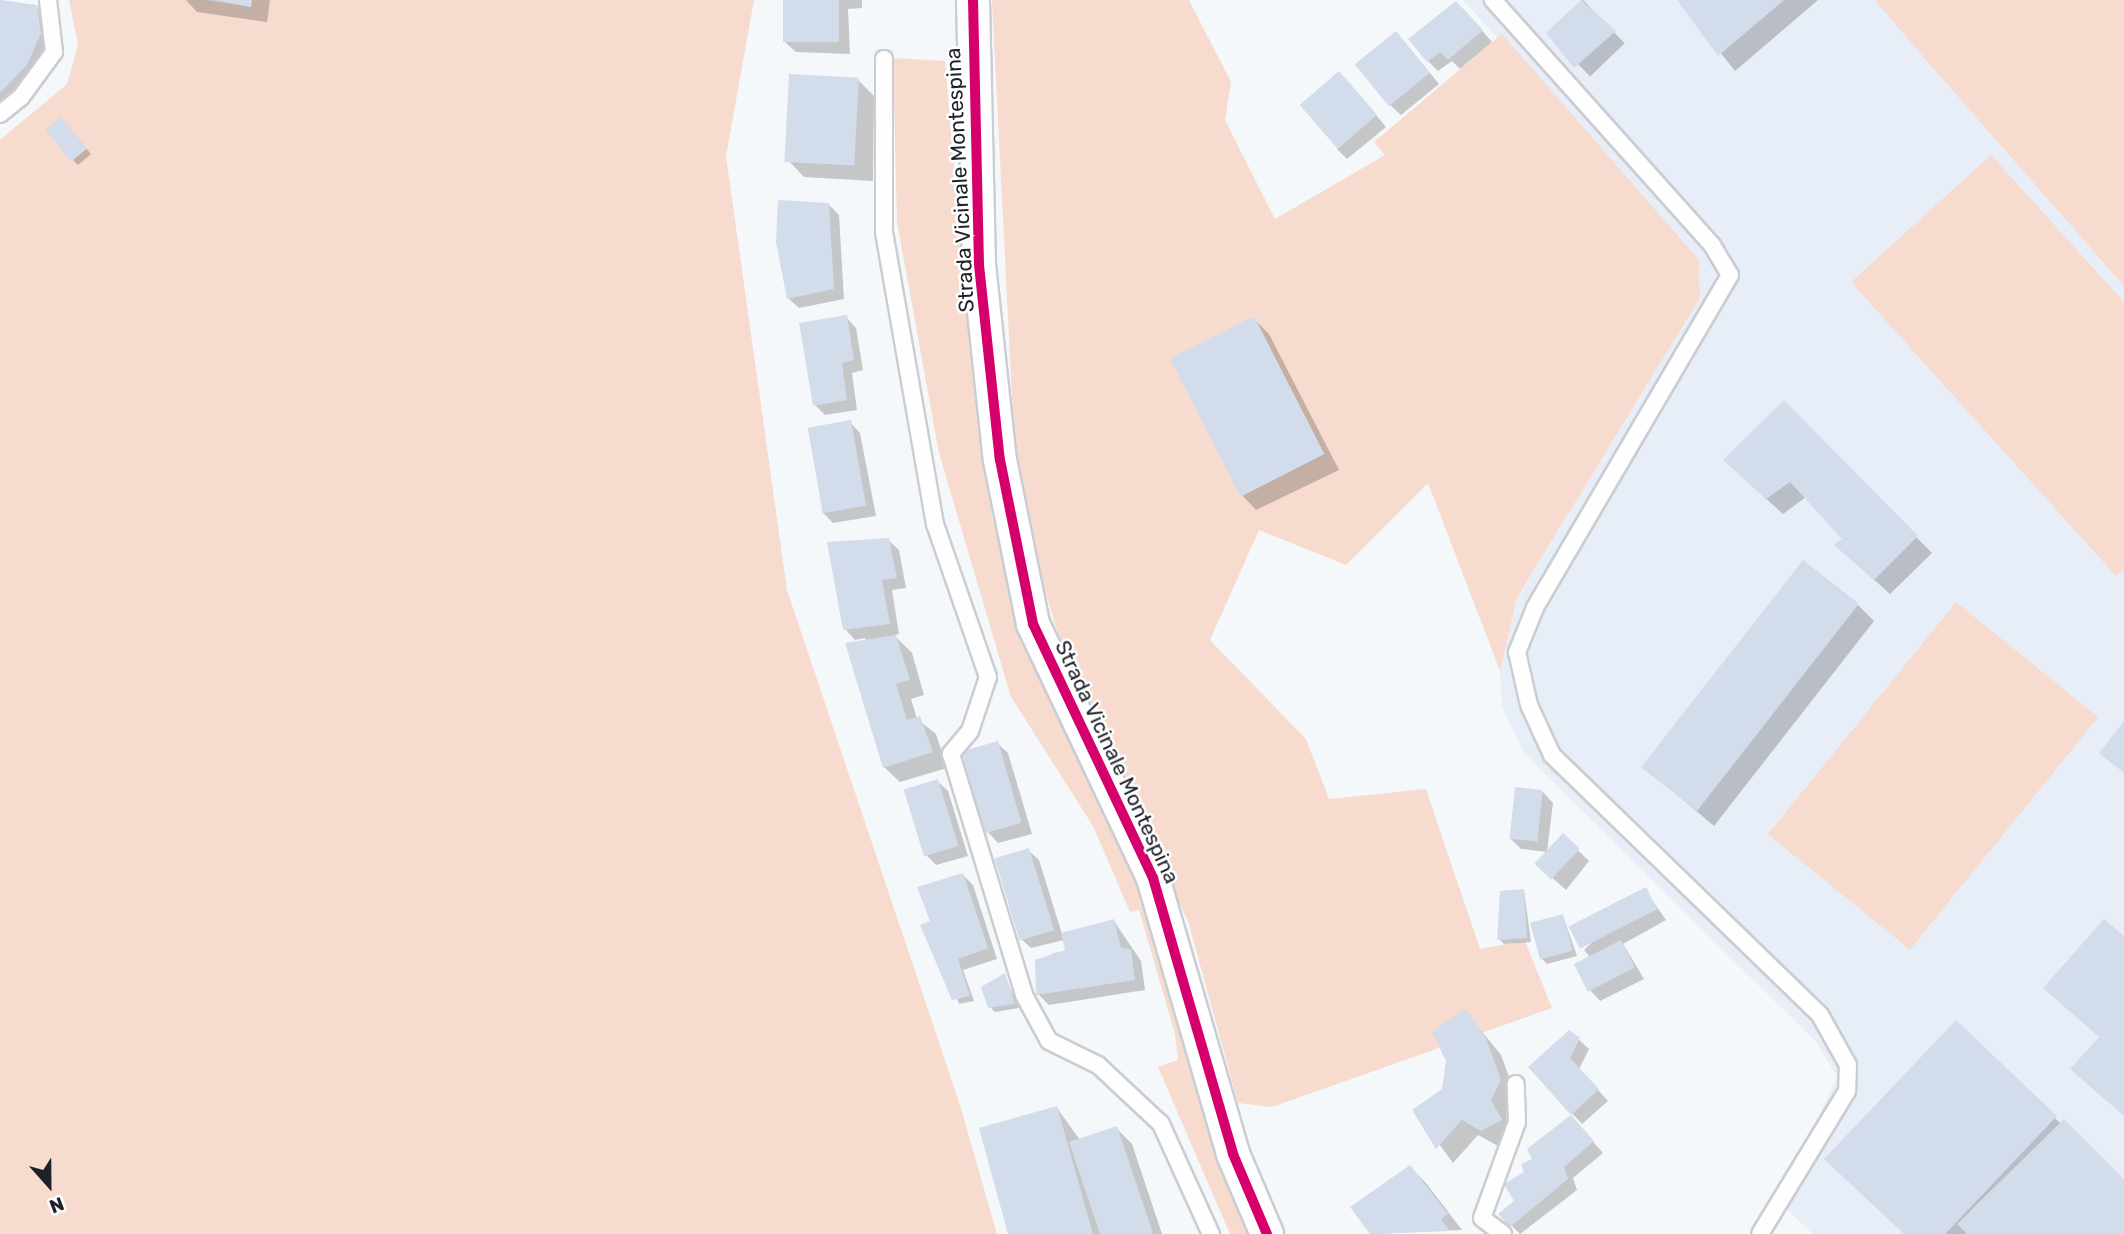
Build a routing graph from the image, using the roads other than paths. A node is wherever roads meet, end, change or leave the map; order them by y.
1 (48, 0) edge
2 (973, 0) edge
3 (1493, 0) edge
4 (884, 59) dead end
5 (0, 114) edge
6 (1516, 1084) dead end
7 (1211, 1234) edge
8 (1266, 1234) edge
9 (1503, 1234) edge
10 (1760, 1234) edge

1 - 5 lane
2 - 8 street, Strada Vicinale Montespina
3 - 10 lane
4 - 7 lane
6 - 9 lane

